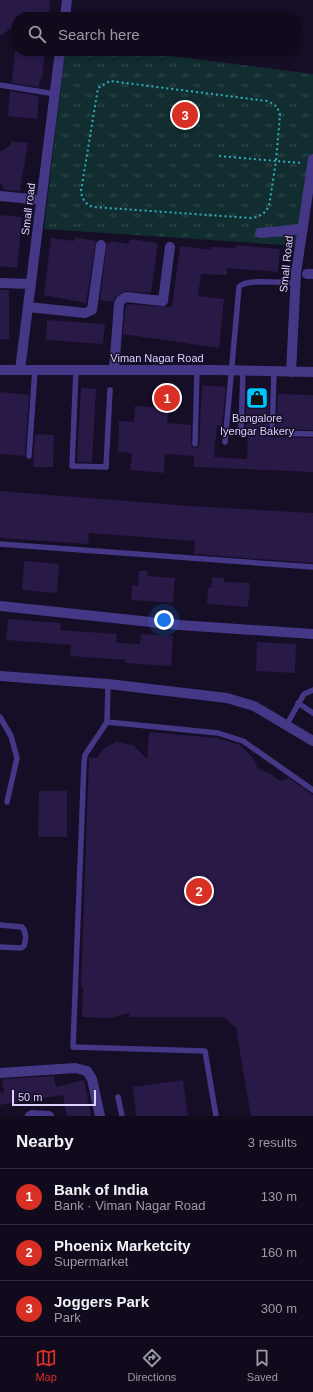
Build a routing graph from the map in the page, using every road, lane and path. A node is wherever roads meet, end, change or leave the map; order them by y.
1 (67, 0) edge
2 (65, 12) edge
3 (59, 56) edge
4 (0, 85) edge
5 (55, 94) junction
6 (218, 156) dead end
7 (276, 161) junction
8 (313, 162) edge
9 (0, 196) edge
10 (42, 200) junction
11 (302, 230) junction
12 (260, 233) dead end
13 (101, 245) dead end
14 (170, 247) dead end
15 (310, 274) edge
16 (296, 278) junction
17 (0, 283) edge
18 (31, 284) junction
19 (28, 307) junction
20 (0, 370) edge
21 (20, 370) junction
22 (36, 370) junction
23 (76, 370) junction
24 (114, 370) junction
25 (197, 370) junction
26 (231, 371) junction
27 (243, 371) junction
28 (274, 372) junction
29 (291, 372) junction
30 (313, 372) edge
31 (110, 390) dead end
32 (241, 432) dead end
33 (313, 434) edge
34 (225, 442) dead end
35 (195, 444) dead end
36 (29, 456) dead end
37 (0, 544) edge
38 (313, 566) edge
39 (0, 606) edge
40 (313, 634) edge
41 (0, 676) edge
42 (108, 684) junction
43 (313, 690) edge
44 (298, 703) junction
45 (313, 713) edge
46 (0, 717) edge
47 (107, 722) junction
48 (287, 724) junction
49 (313, 741) edge
50 (313, 790) edge
51 (7, 802) dead end
52 (0, 925) edge
53 (0, 947) edge
54 (0, 1073) edge
55 (118, 1097) dead end
56 (30, 1116) edge
57 (49, 1116) edge
58 (100, 1116) edge
59 (122, 1116) edge
60 (216, 1116) edge

1 - 2 street
3 - 5 street, Small road
4 - 5 lane
5 - 10 street, Small road
6 - 7 path
7 - 7 path
7 - 8 path
8 - 11 street, Small Road
9 - 10 street
10 - 18 street, Small road
11 - 12 street
11 - 16 street, Small Road
13 - 19 street
14 - 24 street
15 - 16 lane
16 - 26 lane
16 - 29 street, Small Road
17 - 18 street
18 - 19 street, Small road
19 - 21 street, Small road
20 - 21 street, Viman Nagar Road
21 - 22 street, Viman Nagar Road
22 - 23 street, Viman Nagar Road
22 - 36 lane
23 - 24 street, Viman Nagar Road
23 - 31 lane
24 - 25 street, Viman Nagar Road
25 - 26 street, Viman Nagar Road
25 - 35 lane
26 - 27 street, Viman Nagar Road
26 - 34 lane
27 - 28 street, Viman Nagar Road
27 - 32 lane
28 - 29 street, Viman Nagar Road
28 - 33 lane
29 - 30 street, Viman Nagar Road
37 - 38 lane
39 - 40 street
41 - 42 street
42 - 47 lane
42 - 48 street
43 - 44 lane
44 - 45 lane
44 - 48 lane
46 - 51 lane
47 - 50 lane
47 - 60 lane
48 - 49 street
52 - 53 lane
54 - 58 street
55 - 59 lane
56 - 57 street

